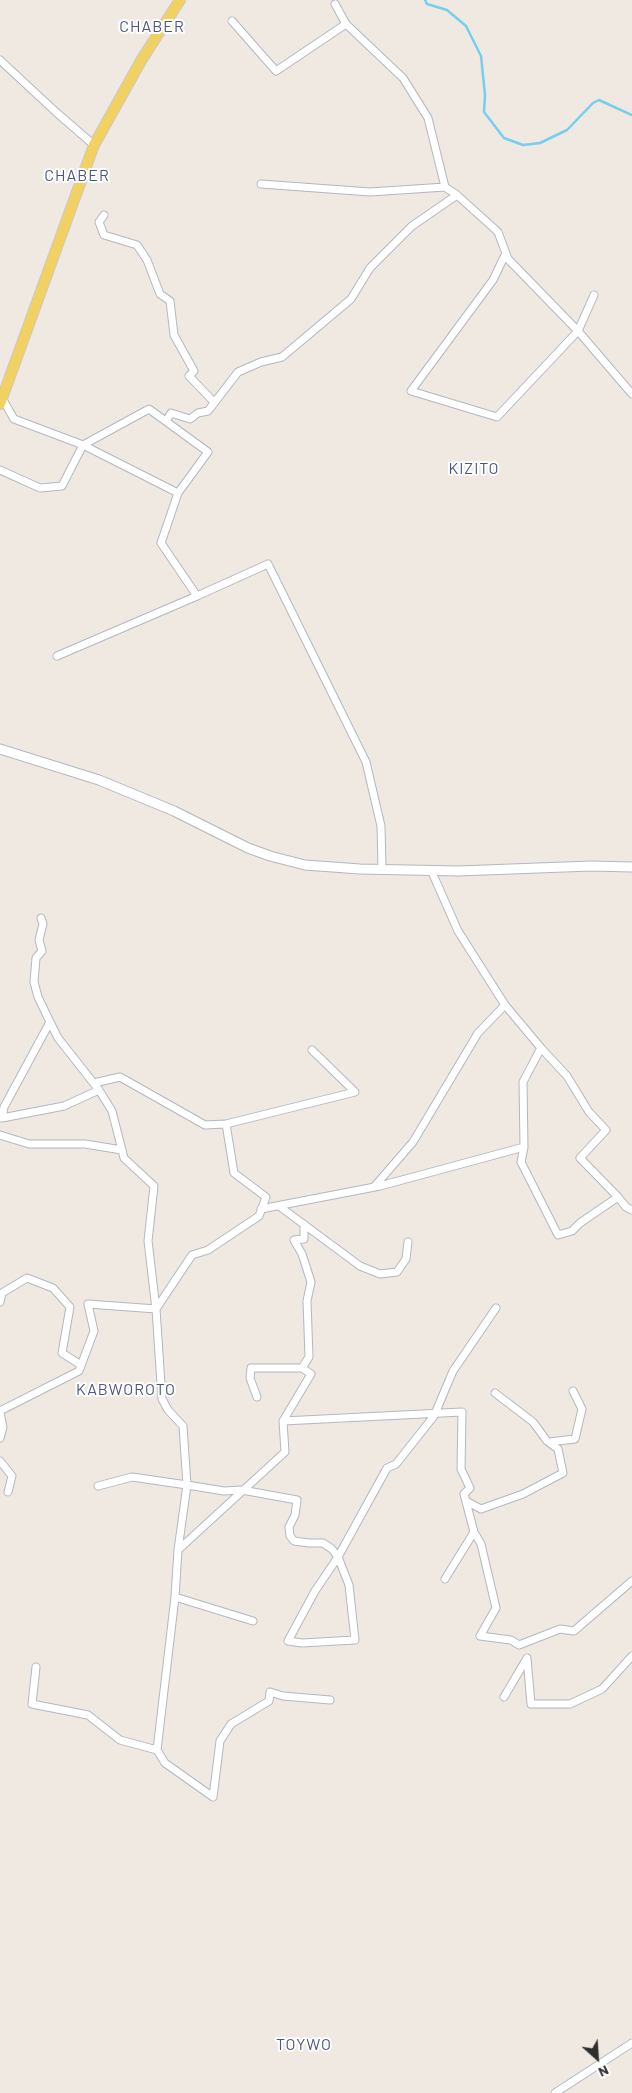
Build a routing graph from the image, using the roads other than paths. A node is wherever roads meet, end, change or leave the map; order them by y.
1 (180, 0) edge
2 (335, 4) dead end
3 (232, 21) dead end
4 (346, 24) junction
5 (0, 60) edge
6 (94, 145) junction
7 (261, 184) dead end
8 (444, 187) junction
9 (457, 195) junction
10 (104, 215) dead end
11 (505, 255) junction
12 (594, 295) dead end
13 (578, 331) junction
14 (632, 394) edge
15 (1, 401) edge
16 (214, 402) junction
17 (166, 421) junction
18 (83, 445) junction
19 (0, 470) edge
20 (178, 492) junction
21 (197, 596) junction
22 (57, 656) dead end
23 (0, 750) edge
24 (632, 867) edge
25 (382, 869) junction
26 (431, 870) junction
27 (41, 918) dead end
28 (505, 1005) junction
29 (50, 1022) junction
30 (541, 1048) junction
31 (312, 1050) dead end
32 (94, 1083) junction
33 (99, 1090) junction
34 (1, 1118) edge
35 (226, 1124) junction
36 (0, 1135) edge
37 (524, 1147) junction
38 (122, 1150) junction
39 (374, 1187) junction
40 (618, 1196) junction
41 (279, 1206) junction
42 (261, 1209) junction
43 (632, 1210) edge
44 (304, 1224) junction
45 (408, 1242) dead end
46 (0, 1302) edge
47 (496, 1308) dead end
48 (156, 1309) junction
49 (81, 1365) junction
50 (302, 1368) junction
51 (573, 1391) dead end
52 (495, 1393) dead end
53 (257, 1397) dead end
54 (0, 1412) edge
55 (435, 1413) junction
56 (283, 1421) junction
57 (0, 1438) edge
58 (549, 1442) junction
59 (0, 1460) edge
60 (187, 1485) junction
61 (98, 1486) dead end
62 (242, 1490) junction
63 (8, 1492) dead end
64 (466, 1501) junction
65 (474, 1532) junction
66 (178, 1550) junction
67 (338, 1557) junction
68 (445, 1579) dead end
69 (632, 1581) edge
70 (175, 1597) junction
71 (253, 1621) dead end
72 (632, 1656) edge
73 (36, 1666) dead end
74 (504, 1697) dead end
75 (330, 1700) dead end
76 (157, 1750) junction
77 (632, 2043) edge
78 (555, 2093) edge

1 - 6 main road
2 - 4 street
3 - 4 street
4 - 8 street
5 - 6 street
6 - 15 main road
7 - 8 street
8 - 9 street
9 - 11 street
9 - 16 street
10 - 16 street
11 - 13 street
11 - 13 street
12 - 13 street
13 - 14 street
15 - 18 street
16 - 17 street
17 - 18 street
17 - 20 street
18 - 19 street
18 - 20 street
20 - 21 street
21 - 22 street
21 - 25 street
23 - 25 street
24 - 26 street
25 - 26 street
26 - 28 street
27 - 29 street
28 - 30 street
28 - 39 street
29 - 32 street
29 - 34 street
30 - 37 street
30 - 40 street
31 - 35 street
32 - 33 street
32 - 35 street
33 - 34 street
33 - 38 street
35 - 42 street
36 - 38 street
37 - 39 street
37 - 40 street
38 - 48 street
39 - 41 street
40 - 43 street
41 - 42 street
41 - 44 street
42 - 48 street
44 - 45 street
44 - 50 street
46 - 49 street
47 - 55 street
48 - 49 street
48 - 60 street
49 - 54 street
50 - 53 street
50 - 56 street
51 - 58 street
52 - 58 street
54 - 57 street
55 - 56 street
55 - 64 street
55 - 67 street
56 - 62 street
58 - 64 street
59 - 63 street
60 - 61 street
60 - 62 street
60 - 66 street
62 - 66 street
62 - 67 street
64 - 65 street
65 - 68 street
65 - 69 street
66 - 70 street
67 - 67 street
70 - 71 street
70 - 76 street
72 - 74 street
73 - 76 street
75 - 76 street
77 - 78 street

